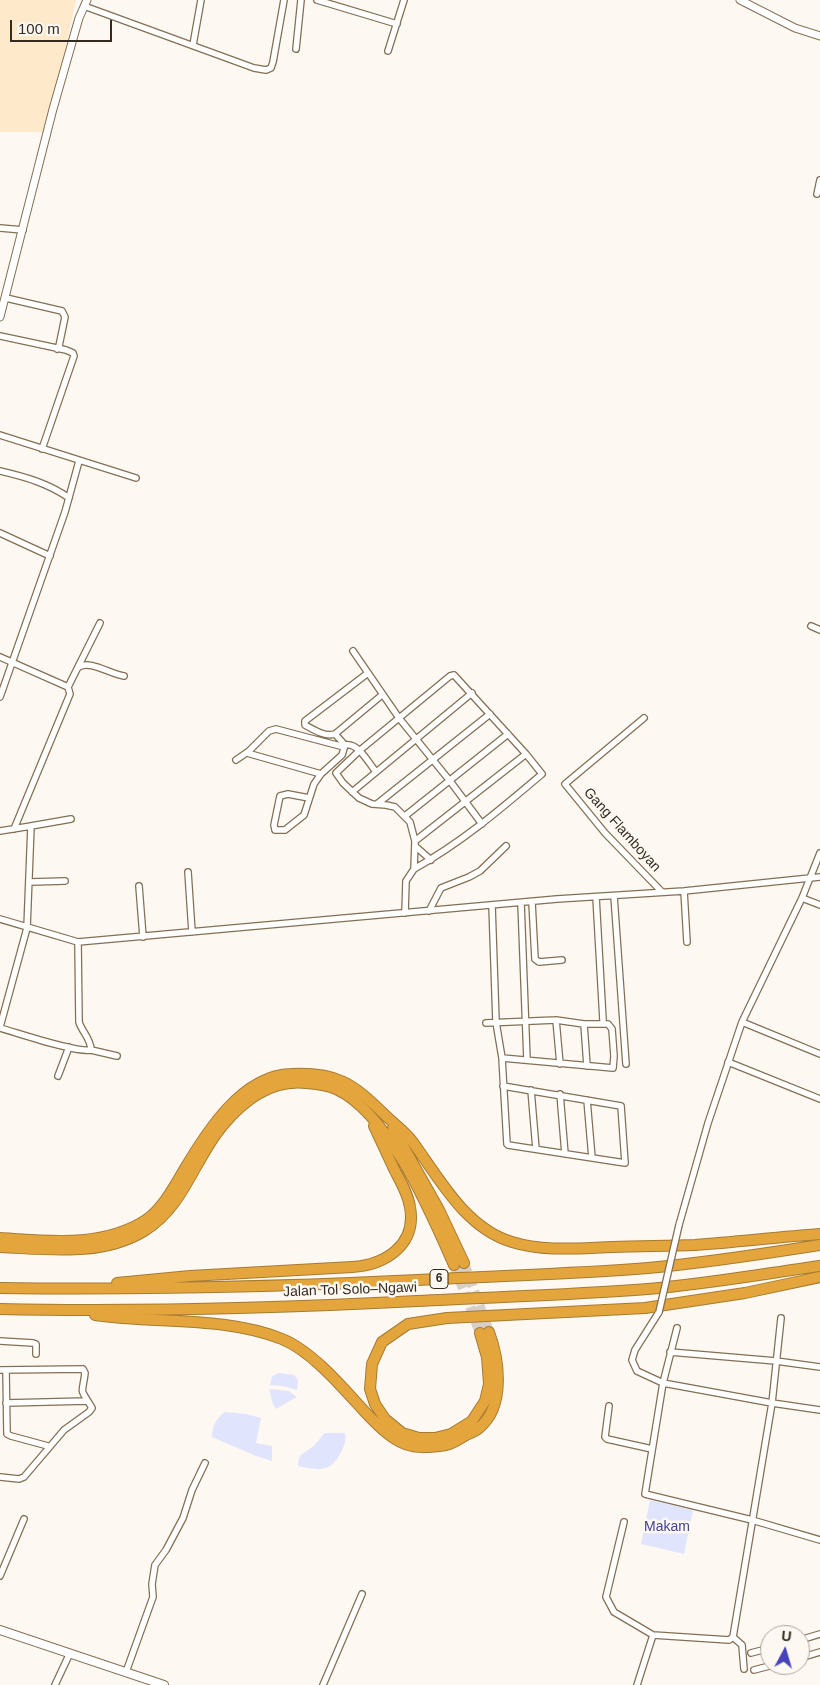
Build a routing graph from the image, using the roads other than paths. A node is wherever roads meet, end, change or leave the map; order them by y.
1 (201, 0) edge
2 (284, 0) edge
3 (301, 0) edge
4 (317, 0) edge
5 (404, 0) edge
6 (740, 0) edge
7 (85, 3) edge
8 (397, 24) junction
9 (820, 36) edge
10 (193, 45) junction
11 (296, 49) dead end
12 (388, 51) dead end
13 (820, 180) edge
14 (817, 194) dead end
15 (0, 228) edge
16 (23, 230) junction
17 (6, 298) junction
18 (0, 317) edge
19 (0, 336) edge
20 (57, 349) junction
21 (0, 435) edge
22 (42, 449) junction
23 (79, 461) junction
24 (0, 471) edge
25 (136, 478) dead end
26 (69, 498) junction
27 (0, 533) edge
28 (50, 556) junction
29 (100, 623) dead end
30 (811, 626) dead end
31 (820, 630) edge
32 (353, 651) dead end
33 (0, 657) edge
34 (12, 663) junction
35 (79, 667) junction
36 (368, 673) junction
37 (124, 676) dead end
38 (68, 687) junction
39 (472, 693) junction
40 (382, 695) junction
41 (0, 697) edge
42 (490, 714) junction
43 (399, 718) junction
44 (644, 718) dead end
45 (335, 734) junction
46 (508, 734) junction
47 (416, 738) junction
48 (344, 746) junction
49 (359, 751) junction
50 (246, 753) junction
51 (526, 754) junction
52 (236, 760) dead end
53 (433, 760) junction
54 (376, 772) junction
55 (321, 774) junction
56 (450, 781) junction
57 (352, 792) junction
58 (309, 798) junction
59 (466, 802) junction
60 (377, 804) junction
61 (405, 816) junction
62 (71, 819) dead end
63 (482, 824) junction
64 (31, 826) junction
65 (14, 829) junction
66 (0, 831) edge
67 (415, 844) junction
68 (506, 846) dead end
69 (820, 853) edge
70 (430, 860) junction
71 (414, 869) junction
72 (188, 872) dead end
73 (810, 878) junction
74 (820, 878) edge
75 (66, 881) dead end
76 (30, 882) junction
77 (139, 886) dead end
78 (684, 891) junction
79 (662, 892) junction
80 (614, 896) junction
81 (596, 897) junction
82 (802, 898) junction
83 (532, 902) junction
84 (521, 903) junction
85 (492, 905) junction
86 (820, 905) edge
87 (429, 911) junction
88 (405, 912) junction
89 (0, 919) edge
90 (27, 928) junction
91 (192, 932) junction
92 (143, 937) junction
93 (78, 942) junction
94 (687, 942) dead end
95 (562, 960) dead end
96 (556, 1020) junction
97 (603, 1020) dead end
98 (526, 1021) junction
99 (496, 1022) junction
100 (742, 1022) junction
101 (486, 1023) dead end
102 (584, 1024) junction
103 (0, 1027) edge
104 (69, 1047) junction
105 (91, 1050) junction
106 (820, 1054) edge
107 (117, 1056) dead end
108 (502, 1058) junction
109 (528, 1060) junction
110 (728, 1062) junction
111 (560, 1064) junction
112 (626, 1064) dead end
113 (587, 1066) junction
114 (58, 1076) dead end
115 (503, 1086) junction
116 (531, 1090) junction
117 (560, 1094) junction
118 (820, 1098) edge
119 (587, 1100) junction
120 (386, 1116) junction
121 (370, 1117) junction
122 (536, 1149) junction
123 (565, 1154) junction
124 (592, 1158) junction
125 (820, 1234) edge
126 (0, 1238) edge
127 (820, 1245) edge
128 (0, 1247) edge
129 (820, 1266) edge
130 (820, 1277) edge
131 (0, 1288) edge
132 (56, 1289) junction
133 (0, 1309) edge
134 (67, 1310) junction
135 (781, 1318) dead end
136 (677, 1328) dead end
137 (0, 1342) edge
138 (670, 1352) junction
139 (36, 1354) dead end
140 (776, 1361) junction
141 (820, 1367) edge
142 (3, 1370) edge
143 (663, 1383) junction
144 (88, 1402) junction
145 (6, 1403) junction
146 (772, 1403) junction
147 (609, 1406) dead end
148 (820, 1410) edge
149 (48, 1446) junction
150 (652, 1449) junction
151 (205, 1463) dead end
152 (0, 1477) edge
153 (24, 1518) dead end
154 (752, 1520) junction
155 (624, 1522) dead end
156 (820, 1540) edge
157 (0, 1576) edge
158 (362, 1594) dead end
159 (0, 1630) edge
160 (653, 1635) junction
161 (733, 1637) junction
162 (760, 1651) edge
163 (70, 1653) junction
164 (751, 1654) dead end
165 (760, 1668) edge
166 (744, 1669) dead end
167 (754, 1670) dead end
168 (126, 1672) junction
169 (55, 1685) edge
170 (164, 1685) edge
171 (323, 1685) edge
172 (638, 1685) edge

1 - 10 street
2 - 10 street
3 - 11 street
4 - 8 street
5 - 8 street
6 - 9 street
7 - 10 street
7 - 16 street
8 - 12 street
13 - 14 street
15 - 16 street
16 - 17 street
17 - 18 street
17 - 20 street
19 - 20 street
20 - 22 street
21 - 22 street
22 - 23 street
23 - 25 street
23 - 26 street
24 - 26 street
26 - 28 street
27 - 28 street
28 - 34 street
29 - 35 street
30 - 31 street
32 - 36 street
33 - 34 street
34 - 38 street
34 - 41 street
35 - 37 street
35 - 38 street
36 - 40 street
36 - 45 street
38 - 65 street
39 - 42 street
39 - 43 street
39 - 47 street
40 - 43 street
40 - 45 street
42 - 46 street
42 - 53 street
43 - 47 street
43 - 49 street
44 - 79 street, Gang Flamboyan
45 - 48 street
46 - 51 street
46 - 56 street
47 - 53 street
47 - 54 street
48 - 49 street
48 - 50 street
48 - 55 street
49 - 54 street
49 - 57 street
50 - 52 street
50 - 55 street
51 - 59 street
51 - 63 street
53 - 56 street
53 - 60 street
54 - 57 street
55 - 58 street
56 - 59 street
56 - 61 street
57 - 60 street
58 - 58 street
59 - 63 street
59 - 67 street
60 - 61 street
61 - 67 street
62 - 64 street
63 - 70 street
64 - 65 street
64 - 76 street
65 - 66 street
67 - 70 street
67 - 71 street
68 - 87 street
69 - 73 street
70 - 71 street
71 - 88 street
72 - 91 street
73 - 74 street
73 - 78 street
73 - 82 street
75 - 76 street
76 - 90 street
77 - 92 street
78 - 79 street
78 - 94 street
79 - 80 street
80 - 81 street
80 - 112 street
81 - 83 street
81 - 97 street
82 - 86 street
82 - 100 street
83 - 84 street
83 - 95 street
84 - 85 street
84 - 98 street
85 - 87 street
85 - 99 street
87 - 88 street
88 - 91 street
89 - 90 street
90 - 93 street
90 - 103 street
91 - 92 street
92 - 93 street
93 - 105 street
96 - 98 street
96 - 102 street
96 - 111 street
98 - 99 street
98 - 109 street
99 - 101 street
99 - 108 street
100 - 106 street
100 - 110 street
102 - 113 street
102 - 113 street
103 - 104 street
104 - 105 street
104 - 114 street
105 - 107 street
108 - 109 street
108 - 115 street
109 - 111 street
110 - 118 street
110 - 143 street, bridge
111 - 113 street
115 - 116 street
115 - 122 street
116 - 117 street
116 - 122 street
117 - 119 street
117 - 123 street
119 - 124 street
119 - 124 street
120 - 121 highway
120 - 125 highway
120 - 126 highway
121 - 128 highway
121 - 132 highway
122 - 123 street
123 - 124 street
127 - 132 highway, Jalan Tol Solo–Ngawi / 6
129 - 134 highway, Jalan Tol Solo–Ngawi / 6
130 - 134 highway
131 - 132 highway, Jalan Tol Solo–Ngawi / 6
133 - 134 highway, Jalan Tol Solo–Ngawi / 6
135 - 140 street
136 - 138 street
137 - 139 street
138 - 140 street
138 - 143 street
140 - 141 street
140 - 146 street
142 - 144 street
142 - 145 street
143 - 146 street
143 - 150 street
144 - 145 street
144 - 149 street
145 - 149 street
146 - 148 street
146 - 154 street
147 - 150 street
149 - 152 street
150 - 154 street
151 - 168 street
153 - 157 street
154 - 156 street
154 - 161 street
155 - 160 street
158 - 171 street
159 - 163 main road
160 - 161 street
160 - 172 street
161 - 166 street
162 - 164 street
163 - 168 main road
163 - 169 street
165 - 167 street
168 - 170 main road

